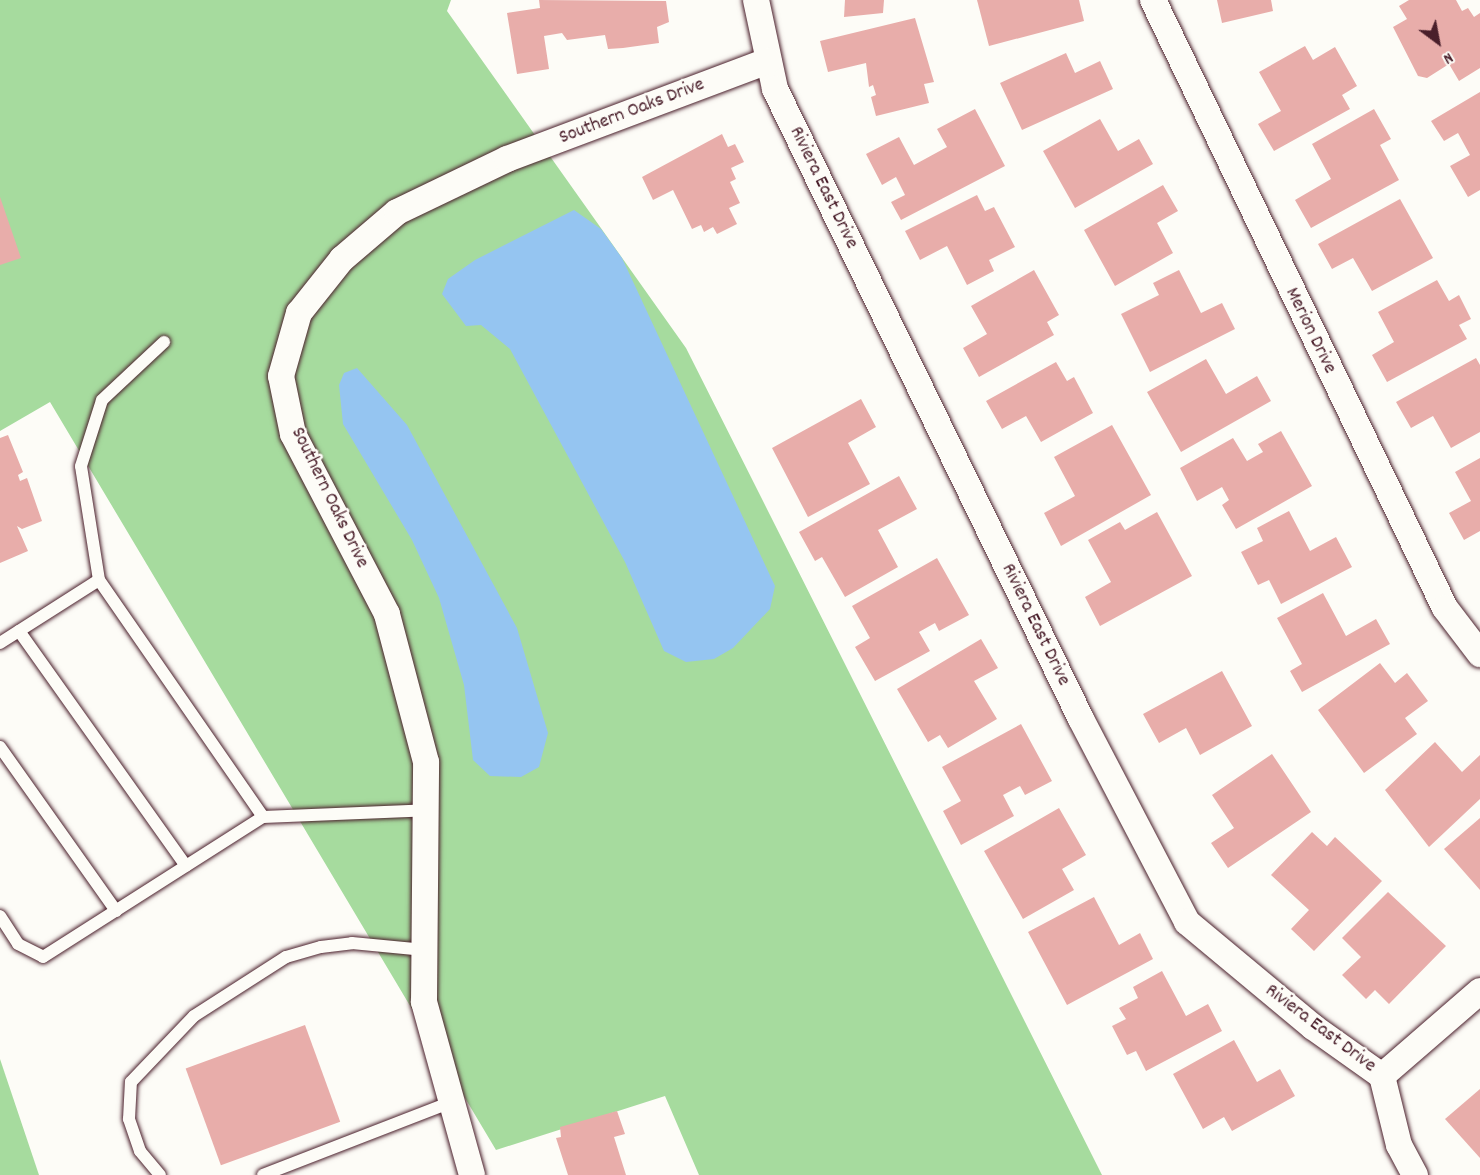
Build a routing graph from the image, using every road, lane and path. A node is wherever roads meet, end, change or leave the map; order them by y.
1 (756, 0) edge
2 (1153, 0) edge
3 (768, 61) junction
4 (164, 342) dead end
5 (99, 580) junction
6 (19, 631) junction
7 (0, 643) edge
8 (1480, 654) edge
9 (0, 747) edge
10 (427, 810) junction
11 (263, 817) junction
12 (186, 866) junction
13 (116, 911) junction
14 (0, 916) edge
15 (425, 950) junction
16 (1480, 991) edge
17 (1382, 1076) junction
18 (451, 1102) junction
19 (160, 1175) edge
20 (263, 1175) edge
21 (472, 1175) edge
22 (1414, 1175) edge

1 - 3 street, Riviera East Drive
2 - 8 street, Merion Drive
3 - 10 street, Southern Oaks Drive
3 - 17 street, Riviera East Drive
4 - 5 lane
5 - 6 lane
5 - 11 lane
6 - 7 lane
6 - 12 lane
9 - 13 lane
10 - 11 lane
10 - 15 street, Southern Oaks Drive
11 - 12 lane
12 - 13 lane
13 - 14 lane
15 - 18 street, Southern Oaks Drive
15 - 19 lane
16 - 17 street
17 - 22 street, Riviera East Drive
18 - 20 lane
18 - 21 street, Southern Oaks Drive

